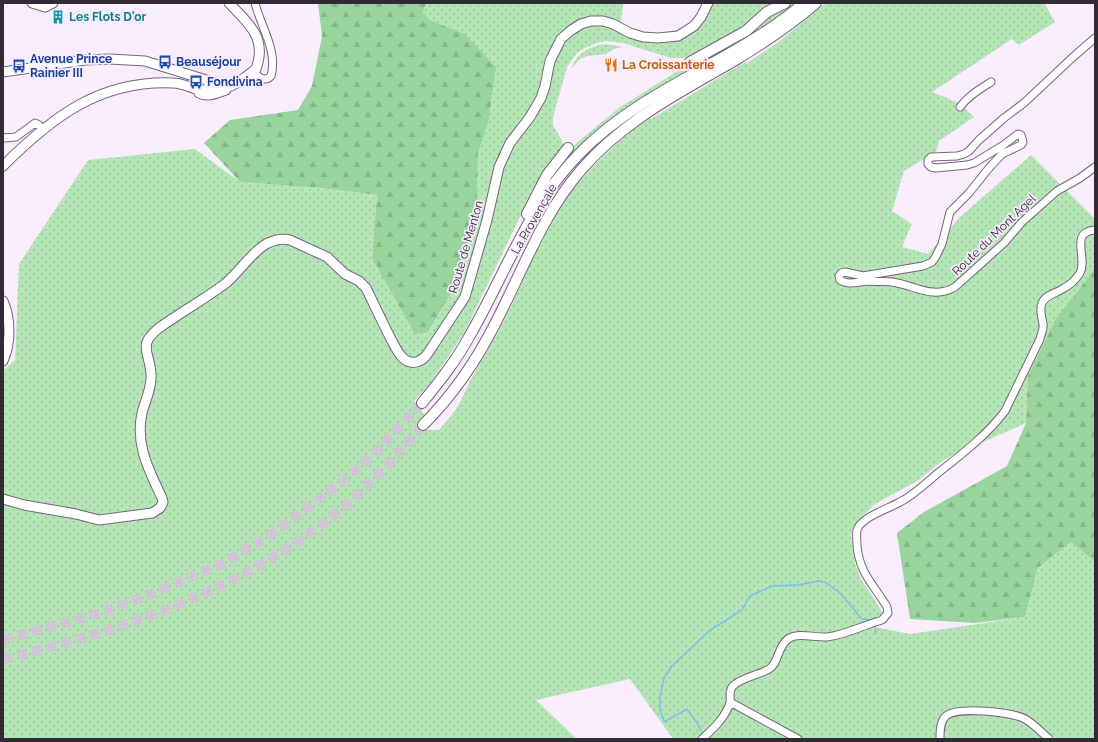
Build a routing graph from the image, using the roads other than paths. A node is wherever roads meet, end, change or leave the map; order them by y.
1 (32, 3) edge
2 (53, 3) edge
3 (229, 3) edge
4 (255, 3) edge
5 (708, 3) edge
6 (785, 3) edge
7 (804, 3) edge
8 (816, 3) edge
9 (1095, 38) edge
10 (690, 62) dead end
11 (3, 72) edge
12 (254, 72) junction
13 (991, 82) dead end
14 (213, 87) junction
15 (960, 107) dead end
16 (42, 129) junction
17 (3, 138) edge
18 (568, 148) dead end
19 (3, 166) edge
20 (1095, 167) edge
21 (1095, 230) edge
22 (502, 273) junction
23 (3, 301) edge
24 (3, 361) edge
25 (422, 403) tunnel mouth
26 (423, 425) tunnel mouth
27 (3, 499) edge
28 (730, 702) junction
29 (702, 739) edge
30 (798, 739) edge
31 (940, 739) edge
32 (1049, 739) edge

1 - 2 main road
3 - 12 main road
4 - 12 street
5 - 27 main road, Route de Menton
6 - 10 highway
7 - 22 highway, La Provençale
8 - 26 highway, La Provençale
9 - 20 street, Route du Mont Agel
11 - 14 main road
12 - 14 main road
12 - 14 main road
13 - 15 street
14 - 16 main road
16 - 17 street
16 - 19 main road
18 - 22 highway
21 - 28 street
22 - 25 highway, La Provençale
23 - 24 main road
28 - 29 street
28 - 30 street
31 - 32 street

